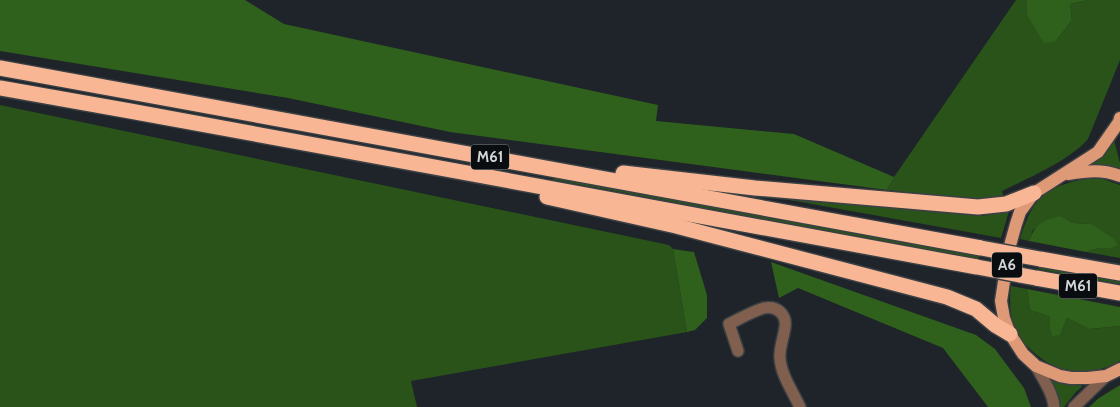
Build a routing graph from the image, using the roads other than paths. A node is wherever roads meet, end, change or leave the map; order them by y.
1 (0, 68) edge
2 (0, 88) edge
3 (1120, 124) edge
4 (488, 157) junction
5 (427, 166) junction
6 (1063, 175) junction
7 (1120, 176) edge
8 (1034, 193) junction
9 (1120, 273) edge
10 (1120, 293) edge
11 (1010, 334) junction
12 (738, 350) dead end
13 (1036, 366) junction
14 (1120, 369) edge
15 (1106, 376) junction
16 (800, 407) edge
17 (1054, 407) edge
18 (1074, 407) edge

1 - 4 highway, M61
2 - 5 highway, M61
3 - 6 main road, A6
4 - 8 highway, M61
4 - 9 highway, M61, bridge
5 - 10 highway, M61, bridge
5 - 11 highway, M61
6 - 7 main road, A6
6 - 8 main road, A6
8 - 11 main road, A6
11 - 13 main road, A6
12 - 16 street
13 - 15 main road, A6
13 - 17 street
14 - 15 main road, A6
15 - 18 street

